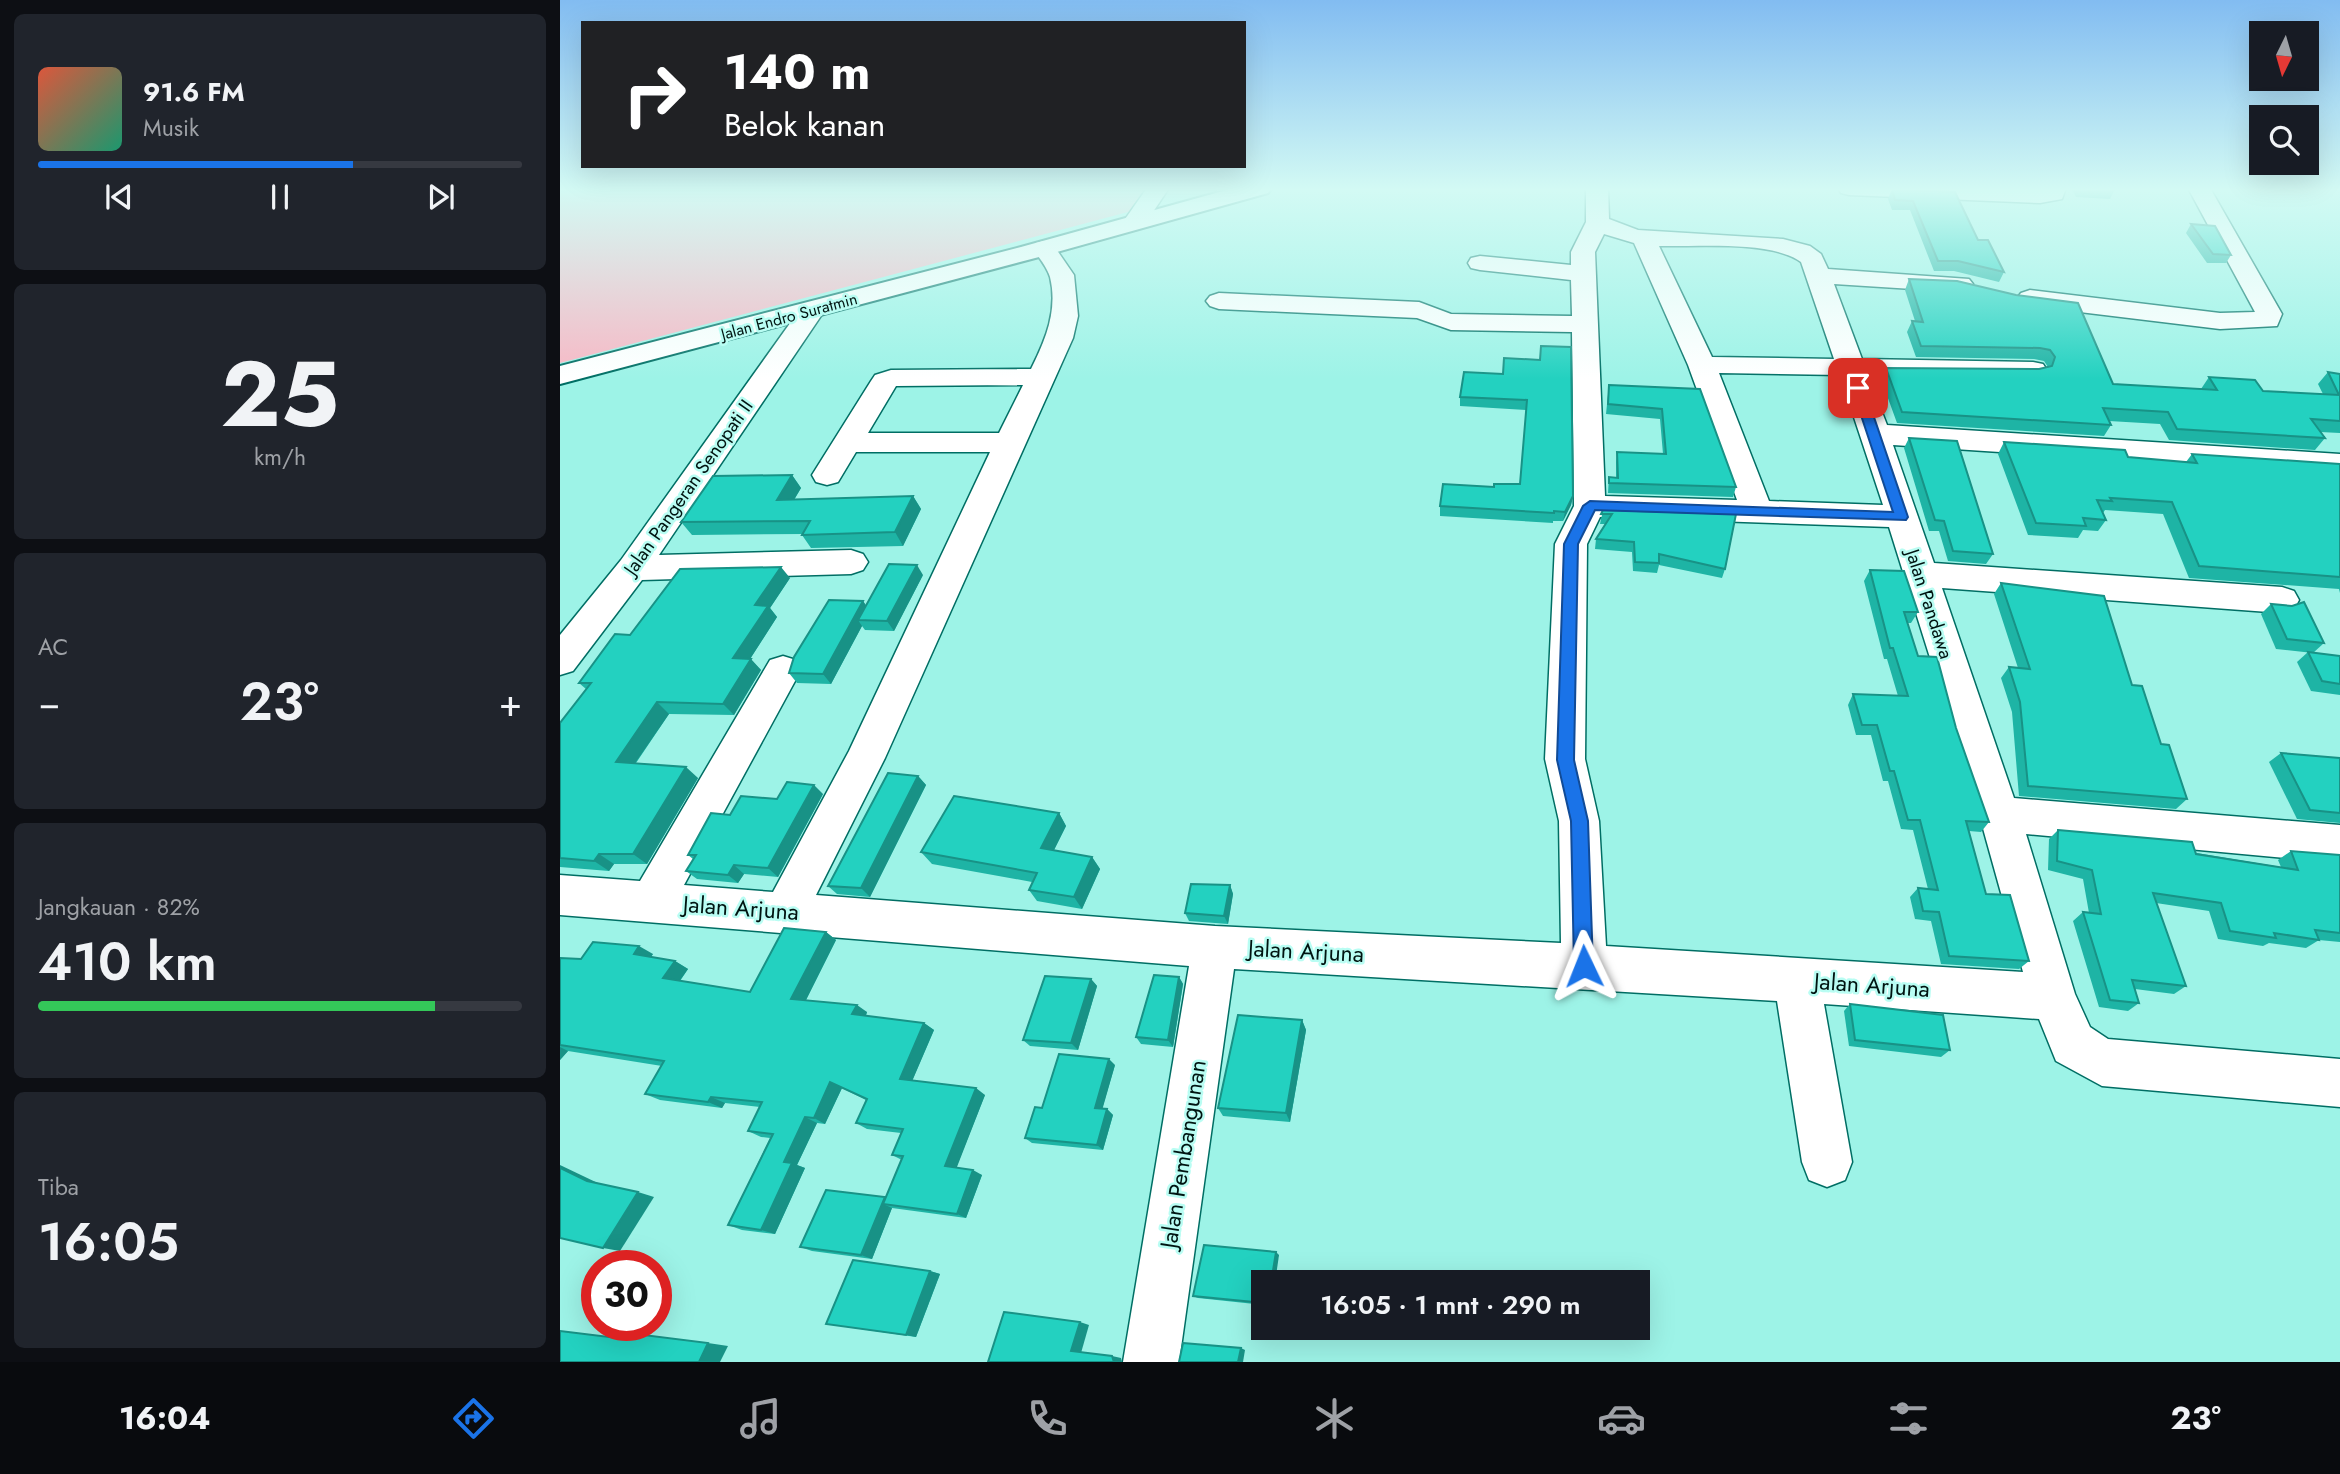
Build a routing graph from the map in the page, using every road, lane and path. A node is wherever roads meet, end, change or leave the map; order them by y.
1 (1031, 252) edge
2 (1038, 252) edge
3 (1584, 252) edge
4 (1650, 252) edge
5 (1803, 252) edge
6 (2235, 252) edge
7 (1480, 263) dead end
8 (1583, 274) junction
9 (1818, 276) junction
10 (1219, 301) dead end
11 (812, 310) junction
12 (1585, 324) junction
13 (1702, 365) junction
14 (1850, 365) junction
15 (2033, 369) edge
16 (560, 375) edge
17 (1041, 377) junction
18 (1875, 434) junction
19 (847, 442) junction
20 (1009, 443) junction
21 (2340, 464) edge
22 (827, 475) dead end
23 (1590, 506) junction
24 (1757, 512) junction
25 (1902, 517) junction
26 (851, 562) dead end
27 (633, 568) junction
28 (1920, 575) junction
29 (2282, 600) dead end
30 (560, 661) edge
31 (783, 670) dead end
32 (1999, 814) junction
33 (2340, 844) edge
34 (560, 895) edge
35 (652, 901) junction
36 (786, 911) junction
37 (1215, 947) junction
38 (1584, 966) junction
39 (1797, 980) junction
40 (2053, 996) junction
41 (2340, 1083) edge
42 (1827, 1162) dead end
43 (1151, 1362) edge

1 - 11 main road, Jalan Endro Suratmin
2 - 17 street
3 - 8 street
4 - 13 street
5 - 9 street, Jalan Pandawa
6 - 9 street
7 - 8 street
8 - 12 street
9 - 14 street, Jalan Pandawa
10 - 12 street
11 - 16 main road, Jalan Endro Suratmin
11 - 27 street, Jalan Pangeran Senopati II
12 - 23 street
13 - 14 street
13 - 24 street
14 - 15 street
14 - 18 street, Jalan Pandawa
17 - 19 street
17 - 20 street
18 - 21 street
18 - 25 street, Jalan Pandawa
19 - 20 street
19 - 22 street
20 - 36 street
23 - 24 street
23 - 38 street
24 - 25 street
25 - 28 street, Jalan Pandawa
26 - 27 street
27 - 30 street, Jalan Pangeran Senopati II
28 - 29 street
28 - 32 street, Jalan Pandawa
31 - 35 street
32 - 33 street
32 - 40 street, Jalan Pandawa
34 - 35 street, Jalan Arjuna
35 - 36 street, Jalan Arjuna
36 - 37 street, Jalan Arjuna
37 - 38 street, Jalan Arjuna
37 - 43 street, Jalan Pembangunan
38 - 39 street, Jalan Arjuna
39 - 40 street, Jalan Arjuna
39 - 42 street
40 - 41 street, Jalan Pandawa

